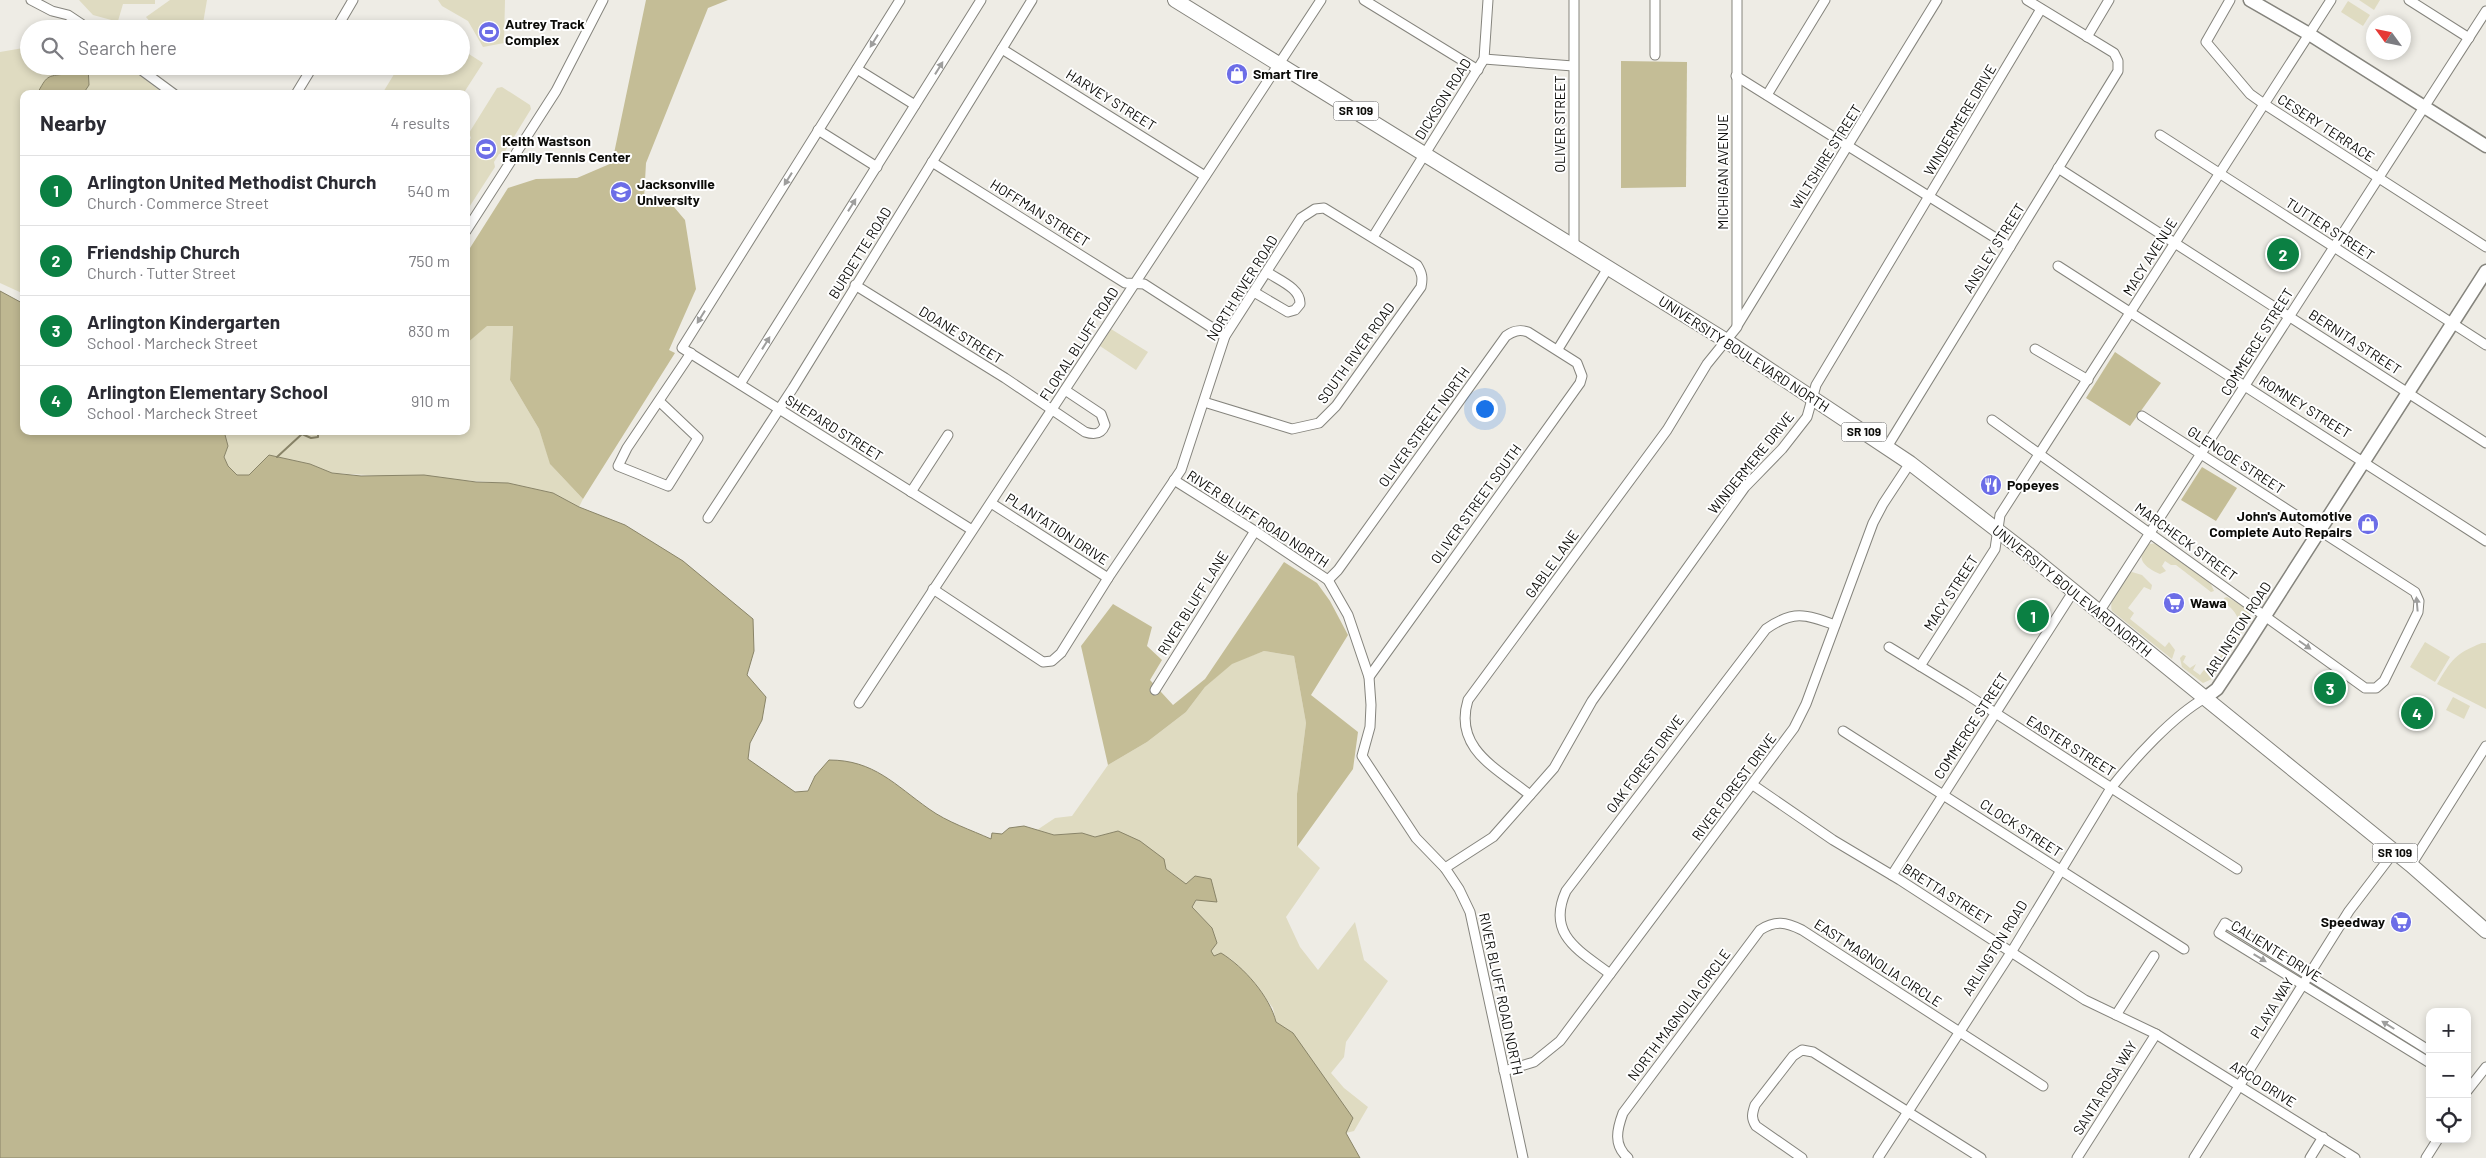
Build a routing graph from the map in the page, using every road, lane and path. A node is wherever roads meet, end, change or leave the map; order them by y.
1 (32, 0) edge
2 (353, 0) edge
3 (603, 0) edge
4 (900, 0) edge
5 (981, 0) edge
6 (1032, 0) edge
7 (1175, 0) edge
8 (1321, 0) edge
9 (1364, 0) edge
10 (1488, 0) edge
11 (1574, 0) edge
12 (1655, 0) edge
13 (1737, 0) edge
14 (1825, 0) edge
15 (1936, 0) edge
16 (2027, 0) edge
17 (2109, 0) edge
18 (2230, 0) edge
19 (2250, 0) edge
20 (2331, 0) edge
21 (2409, 0) edge
22 (2041, 9) junction
23 (2486, 11) edge
24 (76, 20) edge
25 (341, 20) edge
26 (2309, 34) junction
27 (2087, 37) junction
28 (2469, 38) junction
29 (1002, 49) junction
30 (1655, 55) dead end
31 (1484, 59) junction
32 (1280, 64) junction
33 (1573, 66) junction
34 (857, 69) junction
35 (1478, 70) junction
36 (148, 75) edge
37 (308, 75) edge
38 (1736, 76) junction
39 (169, 90) edge
40 (298, 90) edge
41 (1767, 95) junction
42 (2264, 104) junction
43 (915, 105) junction
44 (2425, 107) junction
45 (818, 130) junction
46 (2160, 135) dead end
47 (2486, 146) edge
48 (1848, 147) junction
49 (1425, 154) junction
50 (932, 162) junction
51 (876, 167) junction
52 (2058, 168) junction
53 (2220, 174) junction
54 (1205, 176) junction
55 (2379, 178) junction
56 (1930, 198) junction
57 (470, 225) edge
58 (1373, 236) junction
59 (2175, 243) junction
60 (1574, 247) junction
61 (2010, 247) junction
62 (2486, 247) edge
63 (2334, 248) junction
64 (2058, 266) dead end
65 (1608, 268) junction
66 (1267, 272) junction
67 (2486, 272) edge
68 (1135, 283) junction
69 (855, 285) junction
70 (1254, 292) junction
71 (2132, 312) junction
72 (2289, 316) junction
73 (2453, 323) junction
74 (1737, 326) junction
75 (1225, 336) junction
76 (1725, 340) junction
77 (2486, 344) edge
78 (1558, 349) junction
79 (2035, 349) dead end
80 (691, 353) junction
81 (2088, 380) junction
82 (740, 384) junction
83 (2246, 386) junction
84 (1065, 390) junction
85 (2409, 393) junction
86 (1812, 396) junction
87 (659, 401) junction
88 (1204, 402) junction
89 (778, 409) junction
90 (1053, 409) junction
91 (2142, 416) dead end
92 (1992, 420) dead end
93 (948, 436) dead end
94 (2486, 442) edge
95 (1887, 447) junction
96 (2040, 455) junction
97 (2201, 455) junction
98 (2365, 461) junction
99 (1910, 463) junction
100 (1174, 480) junction
101 (911, 492) junction
102 (991, 503) junction
103 (708, 518) dead end
104 (972, 530) junction
105 (2321, 530) junction
106 (1255, 531) junction
107 (1999, 531) junction
108 (2151, 532) junction
109 (2486, 541) edge
110 (1108, 578) junction
111 (1328, 580) junction
112 (934, 589) junction
113 (2074, 592) junction
114 (2099, 612) junction
115 (2265, 617) junction
116 (1835, 625) junction
117 (1889, 647) dead end
118 (2401, 649) joint
119 (1920, 666) junction
120 (1369, 677) junction
121 (1155, 690) dead end
122 (2205, 698) junction
123 (859, 703) dead end
124 (1995, 714) junction
125 (1843, 731) dead end
126 (2486, 746) edge
127 (1753, 785) junction
128 (2112, 788) junction
129 (1530, 795) junction
130 (1943, 795) junction
131 (2394, 852) junction
132 (2411, 865) junction
133 (1444, 868) junction
134 (2237, 869) dead end
135 (2060, 870) junction
136 (1892, 875) junction
137 (1779, 922) joint
138 (2486, 931) edge
139 (2184, 949) dead end
140 (2012, 951) junction
141 (2154, 956) dead end
142 (1610, 974) junction
143 (2309, 975) junction
144 (2303, 984) junction
145 (2116, 1015) junction
146 (1959, 1032) junction
147 (2156, 1034) junction
148 (2415, 1042) junction
149 (2426, 1049) edge
150 (2410, 1050) junction
151 (2426, 1060) edge
152 (2486, 1067) edge
153 (1504, 1071) junction
154 (2471, 1077) edge
155 (2240, 1084) junction
156 (2043, 1086) dead end
157 (1908, 1112) junction
158 (2323, 1138) junction
159 (2435, 1143) edge
160 (1523, 1158) edge
161 (1628, 1158) edge
162 (1802, 1158) edge
163 (1878, 1158) edge
164 (1981, 1158) edge
165 (2077, 1158) edge
166 (2194, 1158) edge
167 (2310, 1158) edge
168 (2356, 1158) edge
169 (2426, 1158) edge

1 - 24 street
2 - 25 street
3 - 57 street
4 -> 34 street
43 -> 5 street
6 - 29 street, BURDETTE ROAD
7 - 32 main road, UNIVERSITY BOULEVARD NORTH / SR 109
8 - 32 street, FLORAL BLUFF ROAD
9 - 35 street
10 - 31 street, DICKSON ROAD
11 - 33 street, OLIVER STREET
12 - 30 street
13 - 38 street, MICHIGAN AVENUE
14 - 41 street
15 - 48 street, WILTSHIRE STREET
16 - 22 street
17 - 27 street
18 - 42 street, CESERY TERRACE
19 - 26 main road
20 - 26 street, MACY AVENUE
21 - 28 street
22 - 27 street
22 - 56 street, WINDERMERE DRIVE
23 - 28 street, COMMERCE STREET
26 - 42 street, MACY AVENUE
26 - 44 main road
27 - 52 street, ANSLEY STREET
28 - 44 street, COMMERCE STREET
29 - 50 street, BURDETTE ROAD
29 - 54 street, HARVEY STREET
31 - 33 street
31 - 35 street, DICKSON ROAD
32 - 49 main road, UNIVERSITY BOULEVARD NORTH / SR 109
32 - 54 street, FLORAL BLUFF ROAD
33 - 60 street, OLIVER STREET
34 - 43 street
34 - 45 street
35 - 49 street, DICKSON ROAD
36 - 39 street
37 - 40 street
38 - 41 street
38 - 74 street, MICHIGAN AVENUE
41 - 48 street
42 - 53 street, MACY AVENUE
42 - 55 street, CESERY TERRACE
43 - 51 street
44 - 47 main road
44 - 55 street, COMMERCE STREET
45 - 51 street
45 -> 80 street, SHEPARD STREET
46 - 53 street, TUTTER STREET
48 - 56 street
48 - 74 street, WILTSHIRE STREET
49 - 58 street, DICKSON ROAD
49 - 60 main road, UNIVERSITY BOULEVARD NORTH / SR 109
50 - 68 street, HOFFMAN STREET
50 - 69 street, BURDETTE ROAD
82 -> 51 street
52 - 59 street, BERNITA STREET
52 - 61 street, ANSLEY STREET
53 - 59 street, MACY AVENUE
53 - 63 street, TUTTER STREET
54 - 68 street, FLORAL BLUFF ROAD
55 - 62 street, CESERY TERRACE
55 - 63 street, COMMERCE STREET
56 - 61 street
56 - 86 street, WINDERMERE DRIVE
58 - 66 street, NORTH RIVER ROAD
58 - 88 street, SOUTH RIVER ROAD
59 - 71 street, MACY AVENUE
59 - 72 street, BERNITA STREET
60 - 65 main road, UNIVERSITY BOULEVARD NORTH / SR 109
61 - 95 street, ANSLEY STREET
63 - 72 street, COMMERCE STREET
63 - 73 street, TUTTER STREET
64 - 71 street, ROMNEY STREET
65 - 76 main road, UNIVERSITY BOULEVARD NORTH / SR 109
65 - 78 street
66 - 70 street, NORTH RIVER ROAD
66 - 70 street
67 - 73 main road, ARLINGTON ROAD
68 - 75 street, HOFFMAN STREET
68 - 84 street, FLORAL BLUFF ROAD
69 - 89 street, BURDETTE ROAD
69 - 90 street, DOANE STREET
70 - 75 street, NORTH RIVER ROAD
71 - 81 street, MACY AVENUE
71 - 83 street, ROMNEY STREET
72 - 83 street, COMMERCE STREET
72 - 85 street, BERNITA STREET
73 - 77 street, TUTTER STREET
73 - 85 main road, ARLINGTON ROAD
74 - 76 street
75 - 88 street, NORTH RIVER ROAD
76 - 86 main road, UNIVERSITY BOULEVARD NORTH / SR 109
76 - 129 street, GABLE LANE
78 - 111 street, OLIVER STREET NORTH
78 - 120 street, OLIVER STREET SOUTH
79 - 81 street
80 - 82 street, SHEPARD STREET
80 - 87 street
81 - 96 street, MACY AVENUE
82 - 89 street, SHEPARD STREET
83 - 97 street, COMMERCE STREET
83 - 98 street, ROMNEY STREET
84 - 90 street, FLORAL BLUFF ROAD
84 - 90 street, DOANE STREET
85 - 94 street, BERNITA STREET
85 - 98 main road, ARLINGTON ROAD
86 - 95 main road, UNIVERSITY BOULEVARD NORTH / SR 109
86 - 129 street, WINDERMERE DRIVE
87 - 87 street
88 - 100 street, NORTH RIVER ROAD
89 - 101 street, SHEPARD STREET
89 - 103 street, BURDETTE ROAD
90 - 102 street, FLORAL BLUFF ROAD
91 - 97 street, GLENCOE STREET
92 - 96 street, MARCHECK STREET
93 - 101 street
95 - 99 main road, UNIVERSITY BOULEVARD NORTH / SR 109
96 - 107 street, MACY AVENUE
96 - 108 street, MARCHECK STREET
97 - 105 street, GLENCOE STREET
97 - 108 street, COMMERCE STREET
98 - 105 main road, ARLINGTON ROAD
98 - 109 street, ROMNEY STREET
99 - 107 main road, UNIVERSITY BOULEVARD NORTH / SR 109
99 - 116 street, RIVER FOREST DRIVE
100 - 106 street, RIVER BLUFF ROAD NORTH
100 - 110 street, RIVER BLUFF ROAD NORTH
101 - 104 street, SHEPARD STREET
102 - 104 street, FLORAL BLUFF ROAD
102 - 110 street, PLANTATION DRIVE
104 - 112 street, FLORAL BLUFF ROAD
105 - 115 main road, ARLINGTON ROAD
118 -> 105 street, GLENCOE STREET
106 - 111 street, RIVER BLUFF ROAD NORTH
106 - 121 street, RIVER BLUFF LANE
107 - 113 main road, UNIVERSITY BOULEVARD NORTH / SR 109
107 - 119 street, MACY STREET
108 - 114 street, COMMERCE STREET
108 - 115 street, MARCHECK STREET
110 - 112 street, RIVER BLUFF ROAD NORTH
111 - 120 street, RIVER BLUFF ROAD NORTH
112 - 123 street, FLORAL BLUFF ROAD
113 - 114 main road, UNIVERSITY BOULEVARD NORTH / SR 109
113 - 124 street, COMMERCE STREET
114 - 122 main road, UNIVERSITY BOULEVARD NORTH / SR 109
115 -> 118 street, MARCHECK STREET
115 - 122 main road, ARLINGTON ROAD
116 - 127 street, RIVER FOREST DRIVE
116 - 142 street, OAK FOREST DRIVE
117 - 119 street, EASTER STREET
119 - 124 street, EASTER STREET
120 - 133 street, RIVER BLUFF ROAD NORTH
122 - 128 street, ARLINGTON ROAD
122 - 131 main road, UNIVERSITY BOULEVARD NORTH / SR 109
124 - 128 street, EASTER STREET
124 - 130 street, COMMERCE STREET
125 - 130 street, CLOCK STREET
126 - 132 street
127 - 136 street, BRETTA STREET
127 - 142 street, RIVER FOREST DRIVE
128 - 134 street, EASTER STREET
128 - 135 street, ARLINGTON ROAD
129 - 133 street, WINDERMERE DRIVE
130 - 135 street, CLOCK STREET
130 - 136 street, COMMERCE STREET
131 - 132 main road, UNIVERSITY BOULEVARD NORTH / SR 109
131 - 143 street, PLAYA WAY
132 - 138 main road, UNIVERSITY BOULEVARD NORTH / SR 109
133 - 153 street, RIVER BLUFF ROAD NORTH
135 - 139 street, CLOCK STREET
135 - 140 street, ARLINGTON ROAD
136 - 140 street, BRETTA STREET
137 - 146 street, EAST MAGNOLIA CIRCLE
137 - 161 street, NORTH MAGNOLIA CIRCLE
140 - 145 street, BRETTA STREET
140 - 146 street, ARLINGTON ROAD
141 - 145 street
142 - 153 street, RIVER FOREST DRIVE
143 - 144 street, PLAYA WAY
143 -> 144 street, CALIENTE DRIVE
148 -> 143 street, CALIENTE DRIVE
144 - 150 street, CALIENTE DRIVE
144 - 155 street, PLAYA WAY
145 - 147 street, BRETTA STREET
146 - 156 street, EAST MAGNOLIA CIRCLE
146 - 157 street, ARLINGTON ROAD
147 - 155 street, ARCO DRIVE
147 - 165 street, SANTA ROSA WAY
148 - 149 street, CALIENTE DRIVE
148 - 150 street
150 - 151 street, CALIENTE DRIVE
152 - 154 street
153 - 160 street, RIVER BLUFF ROAD NORTH
155 - 158 street, ARCO DRIVE
155 - 166 street, PLAYA WAY
157 - 162 street
157 - 163 street, ARLINGTON ROAD
157 - 164 street
158 - 167 street
158 - 168 street, ARCO DRIVE
159 - 169 street

